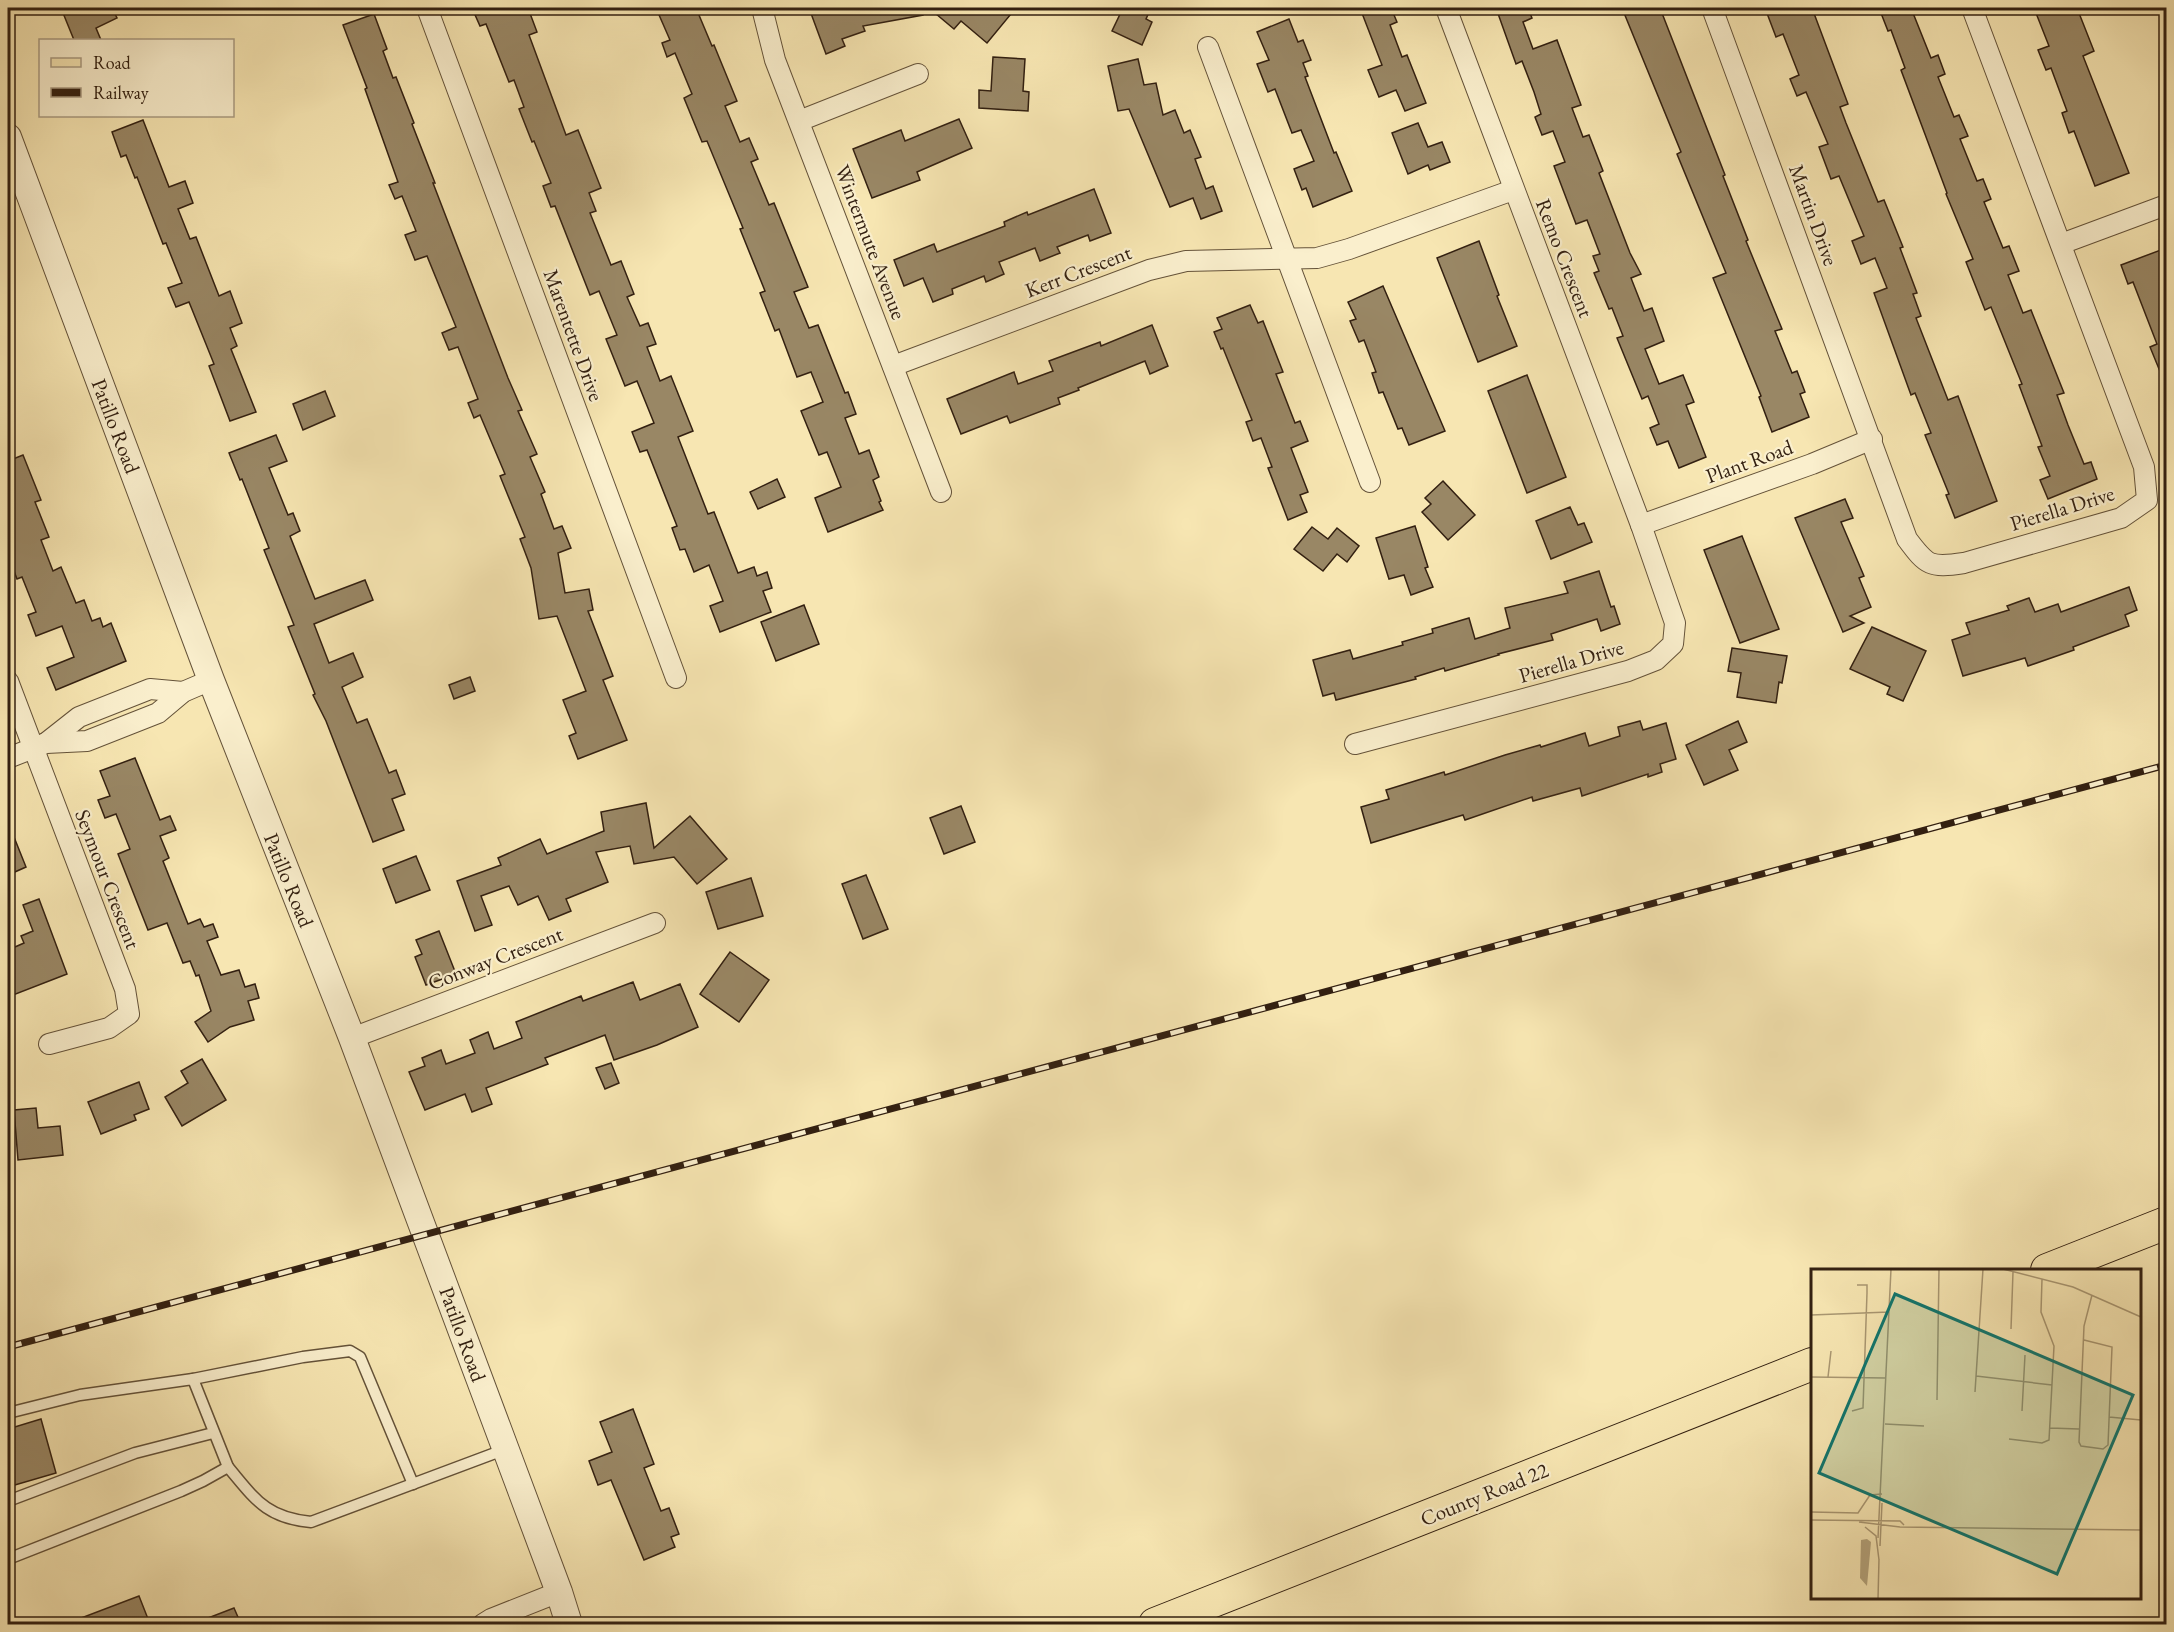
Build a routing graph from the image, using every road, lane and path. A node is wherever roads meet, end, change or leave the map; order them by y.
1 (427, 8) edge
2 (762, 8) edge
3 (1446, 8) edge
4 (1712, 8) edge
5 (1972, 8) edge
6 (1208, 47) dead end
7 (918, 74) dead end
8 (799, 121) junction
9 (10, 150) edge
10 (1514, 190) junction
11 (2166, 205) edge
12 (2061, 244) junction
13 (1287, 260) junction
14 (893, 366) junction
15 (1872, 439) junction
16 (1370, 482) dead end
17 (941, 492) dead end
18 (1641, 525) junction
19 (676, 678) dead end
20 (211, 680) junction
21 (8, 681) edge
22 (1356, 744) dead end
23 (40, 745) junction
24 (8, 758) edge
25 (655, 923) dead end
26 (352, 1038) junction
27 (49, 1044) dead end
28 (2166, 1223) edge
29 (2050, 1269) edge
30 (1811, 1364) edge
31 (193, 1379) junction
32 (8, 1413) edge
33 (213, 1433) junction
34 (506, 1449) junction
35 (228, 1467) junction
36 (413, 1484) junction
37 (8, 1501) edge
38 (8, 1559) edge
39 (559, 1592) junction
40 (483, 1624) edge
41 (568, 1624) edge
42 (1155, 1624) edge

1 - 19 street, Marentette Drive
2 - 8 street, Wintermute Avenue
3 - 10 street, Remo Crescent
4 - 15 street, Martin Drive
5 - 12 street
6 - 13 street
7 - 8 street
8 - 14 street, Wintermute Avenue
9 - 20 street, Patillo Road
10 - 13 street
10 - 18 street, Remo Crescent
11 - 12 street
12 - 15 street, Pierella Drive
13 - 14 street, Kerr Crescent
13 - 16 street
14 - 17 street, Wintermute Avenue
15 - 18 street, Plant Road
18 - 22 street, Pierella Drive
20 - 23 street
20 - 26 street, Patillo Road
21 - 23 street, Seymour Crescent
23 - 24 street
23 - 27 street, Seymour Crescent
25 - 26 street, Conway Crescent
26 - 34 street, Patillo Road
28 - 29 main road
30 - 42 main road, County Road 22
31 - 32 lane
31 - 33 lane
31 - 36 lane
33 - 35 lane
33 - 37 lane
34 - 36 lane
34 - 39 street, Patillo Road
35 - 36 lane
35 - 38 lane
39 - 40 street
39 - 41 street, Patillo Road

